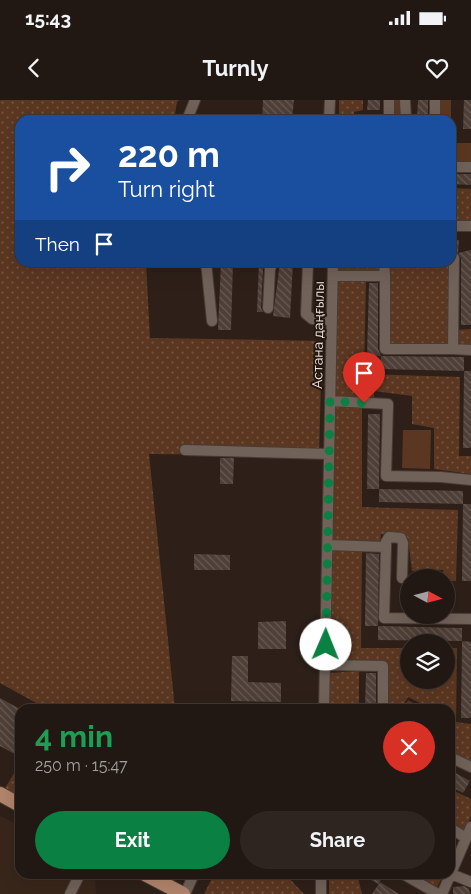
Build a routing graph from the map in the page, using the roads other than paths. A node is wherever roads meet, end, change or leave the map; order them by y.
1 (196, 100) edge
2 (330, 100) edge
3 (390, 100) edge
4 (405, 100) edge
5 (435, 100) edge
6 (189, 115) edge
7 (329, 115) edge
8 (389, 115) edge
9 (406, 115) edge
10 (435, 115) edge
11 (456, 167) edge
12 (471, 167) edge
13 (456, 226) edge
14 (471, 226) edge
15 (207, 267) edge
16 (271, 267) edge
17 (308, 267) edge
18 (333, 267) edge
19 (384, 267) edge
20 (454, 267) edge
21 (333, 276) junction
22 (385, 276) junction
23 (268, 308) dead end
24 (332, 320) junction
25 (212, 321) dead end
26 (453, 349) junction
27 (471, 350) edge
28 (330, 401) junction
29 (185, 450) dead end
30 (330, 454) junction
31 (471, 480) edge
32 (328, 545) junction
33 (386, 547) junction
34 (403, 569) edge
35 (471, 619) edge
36 (325, 665) junction
37 (324, 704) edge
38 (384, 704) edge
39 (455, 759) edge
40 (471, 767) edge
41 (0, 794) edge
42 (15, 802) edge
43 (471, 827) edge
44 (455, 831) edge
45 (466, 838) junction
46 (455, 864) edge
47 (455, 876) edge
48 (78, 879) edge
49 (192, 879) edge
50 (321, 879) edge
51 (412, 879) edge
52 (449, 879) edge
53 (156, 881) edge
54 (471, 882) edge
55 (70, 894) edge
56 (184, 894) edge
57 (321, 894) edge
58 (438, 894) edge
59 (442, 894) edge

1 - 6 street
2 - 7 street
3 - 8 street
4 - 9 street
5 - 10 street
11 - 12 street
13 - 14 street
15 - 25 street
16 - 23 street
17 - 24 street
18 - 21 street, Астана даңғылы
19 - 22 street
20 - 26 street
21 - 22 street
21 - 24 street, Астана даңғылы
22 - 26 street
24 - 28 street, Астана даңғылы
26 - 27 street
28 - 30 street, Астана даңғылы
28 - 31 street
29 - 30 street
30 - 32 street, Астана даңғылы
32 - 33 street
32 - 36 street, Астана даңғылы
33 - 34 street
33 - 35 street
36 - 37 street, Астана даңғылы
36 - 38 street
39 - 40 street
41 - 42 main road
43 - 45 street
44 - 45 street
45 - 46 street
47 - 54 street
48 - 55 street
49 - 56 street
50 - 57 street
51 - 58 street
52 - 59 street
53 - 56 main road

